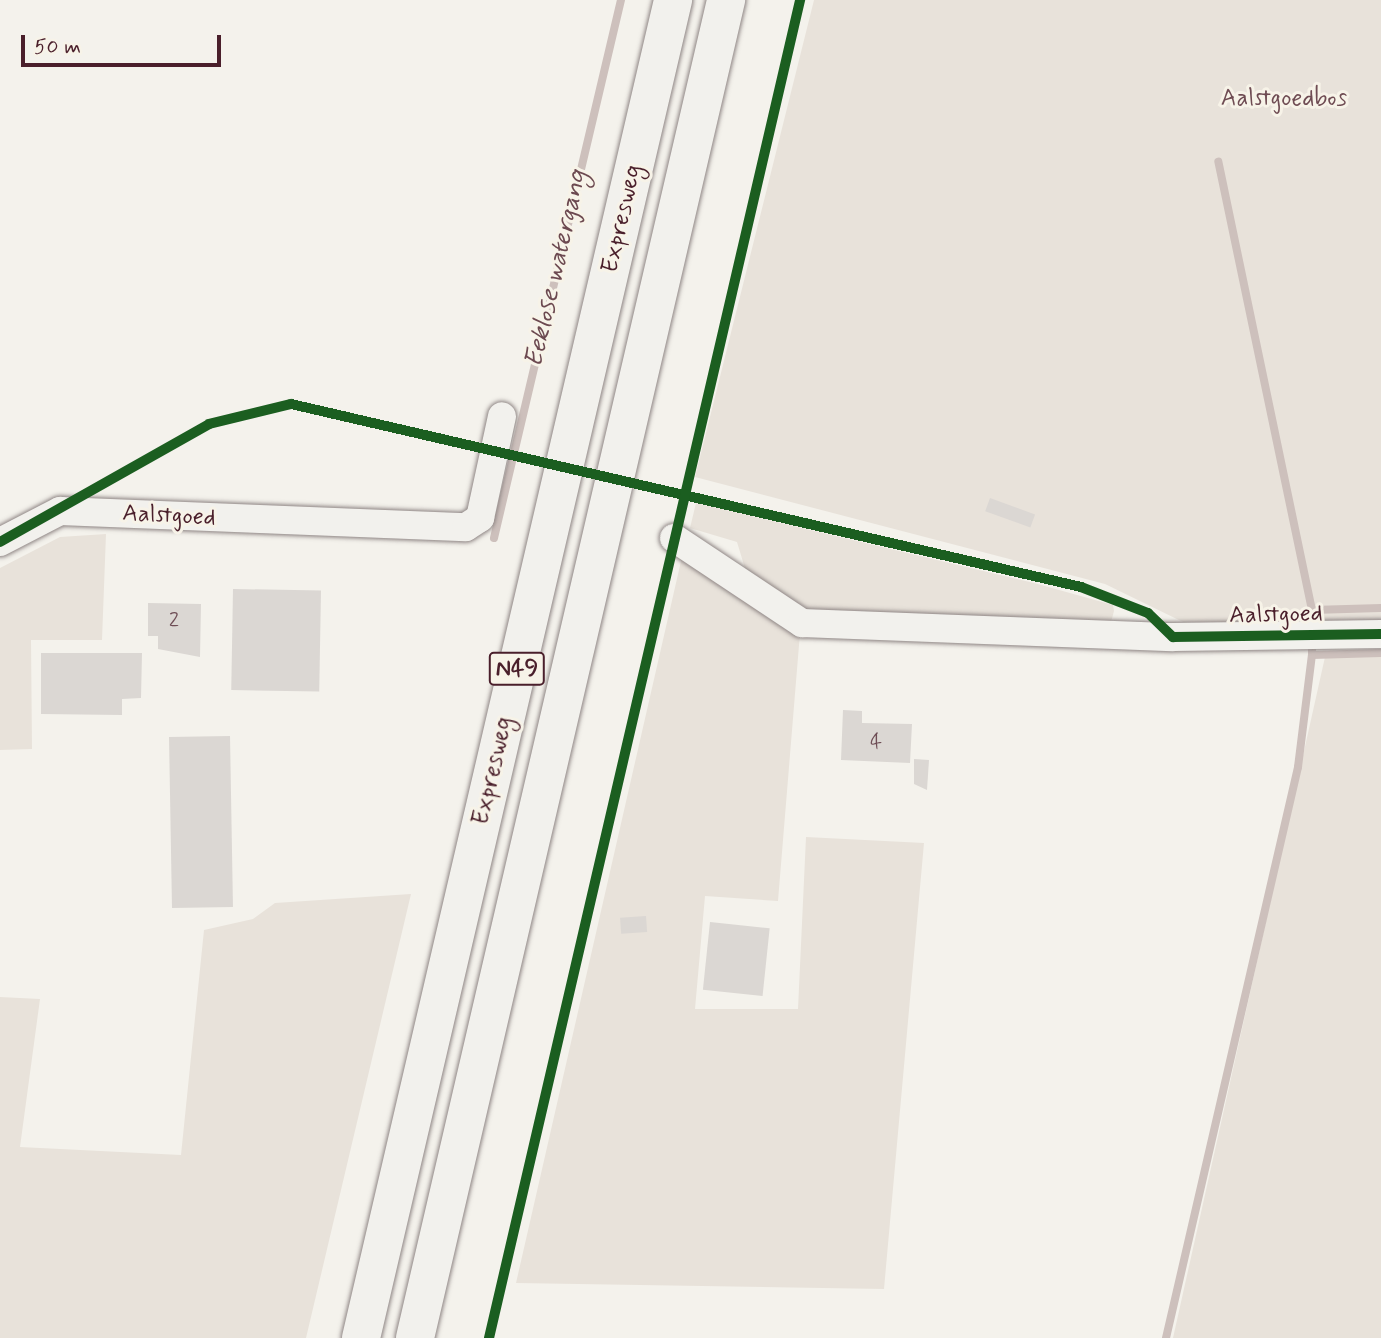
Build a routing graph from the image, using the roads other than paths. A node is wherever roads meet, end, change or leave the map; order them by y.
1 (673, 0) edge
2 (726, 0) edge
3 (502, 416) dead end
4 (674, 538) dead end
5 (0, 542) edge
6 (1381, 634) edge
7 (361, 1338) edge
8 (415, 1338) edge

1 - 7 highway, Expresweg / N49
2 - 8 highway, N49
3 - 5 street, Aalstgoed
4 - 6 street, Aalstgoed

